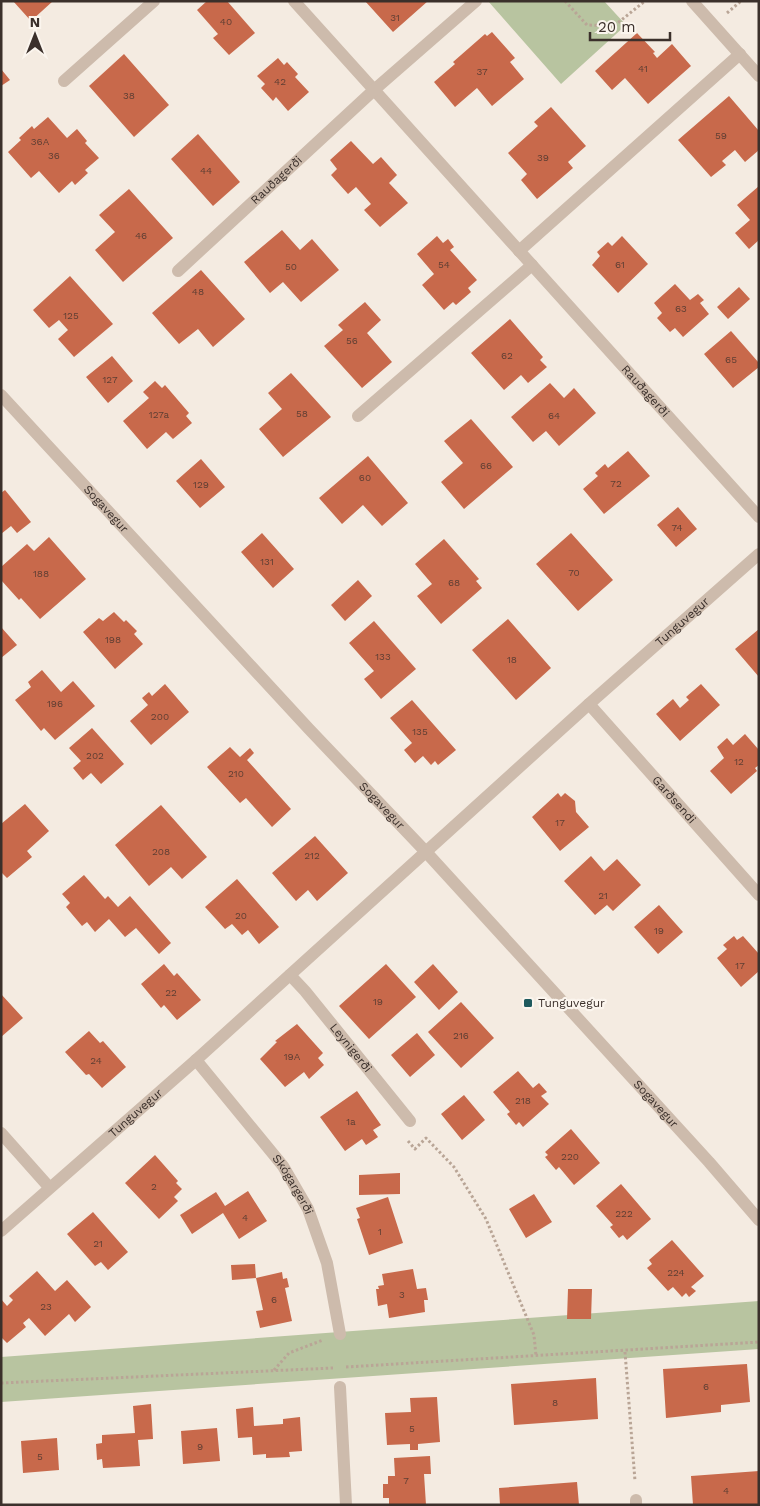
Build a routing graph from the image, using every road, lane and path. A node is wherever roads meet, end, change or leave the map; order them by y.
1 (154, 1) edge
2 (294, 1) edge
3 (476, 1) edge
4 (566, 1) edge
5 (644, 1) edge
6 (692, 1) edge
7 (740, 54) junction
8 (759, 76) edge
9 (64, 81) dead end
10 (374, 90) junction
11 (519, 251) junction
12 (532, 265) junction
13 (178, 271) dead end
14 (1, 394) edge
15 (358, 416) dead end
16 (759, 517) edge
17 (759, 554) edge
18 (589, 704) junction
19 (426, 852) junction
20 (759, 895) edge
21 (290, 975) junction
22 (196, 1060) junction
23 (410, 1121) joint
24 (1, 1134) edge
25 (49, 1187) junction
26 (759, 1220) edge
27 (1, 1230) edge
28 (340, 1334) joint
29 (759, 1342) edge
30 (625, 1352) junction
31 (536, 1356) junction
32 (274, 1371) junction
33 (1, 1384) edge
34 (340, 1387) dead end
35 (636, 1502) edge
36 (346, 1505) edge

1 - 9 street
2 - 10 street, Rauðagerði
3 - 10 street, Rauðagerði
4 - 5 path
6 - 7 street
7 - 8 street
7 - 11 street
10 - 11 street, Rauðagerði
10 - 13 street, Rauðagerði
11 - 12 street, Rauðagerði
12 - 15 street
12 - 16 street, Rauðagerði
14 - 19 street, Sogavegur
17 - 18 street, Tunguvegur
18 - 19 street, Tunguvegur
18 - 20 street, Garðsendi
19 - 21 street, Tunguvegur
19 - 26 street, Sogavegur
21 - 22 street, Tunguvegur
21 - 23 street, Leynigerði
22 - 25 street, Tunguvegur
22 - 28 street, Skógargerði
23 - 31 path
24 - 25 street
25 - 27 street, Tunguvegur
28 - 32 path
29 - 30 path
30 - 31 path
30 - 35 path
31 - 32 path
32 - 33 path
34 - 36 street

